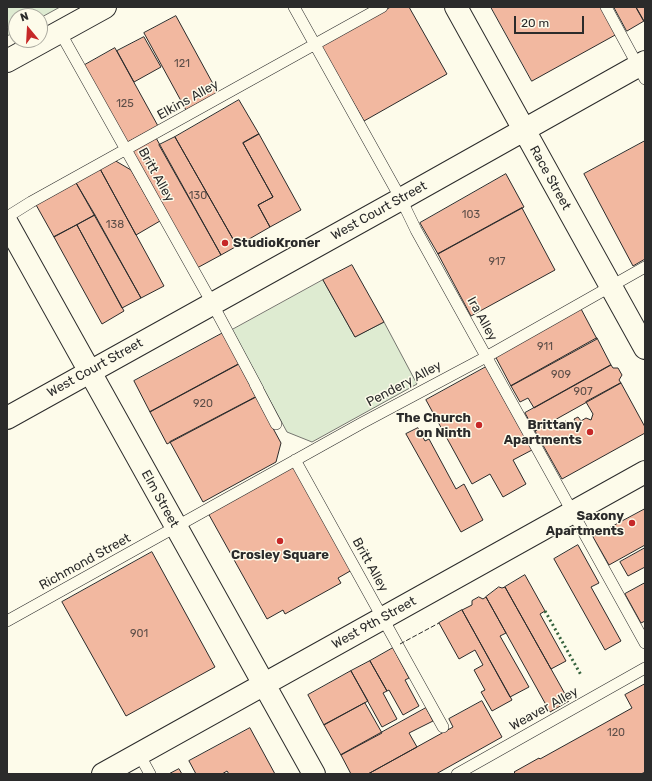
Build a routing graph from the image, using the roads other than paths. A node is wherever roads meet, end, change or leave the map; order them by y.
1 (106, 7) edge
2 (294, 7) edge
3 (382, 7) edge
4 (456, 7) edge
5 (606, 7) edge
6 (60, 32) junction
7 (316, 45) junction
8 (7, 61) edge
9 (642, 69) edge
10 (524, 130) junction
11 (126, 150) junction
12 (401, 199) junction
13 (7, 217) edge
14 (7, 223) edge
15 (645, 267) edge
16 (610, 286) junction
17 (212, 303) junction
18 (645, 348) edge
19 (486, 357) junction
20 (90, 372) junction
21 (7, 418) edge
22 (276, 424) dead end
23 (295, 460) junction
24 (645, 472) edge
25 (573, 512) junction
26 (176, 528) junction
27 (383, 618) junction
28 (7, 621) edge
29 (645, 643) edge
30 (645, 668) edge
31 (264, 684) junction
32 (443, 727) dead end
33 (139, 754) junction
34 (103, 774) edge
35 (150, 774) edge
36 (314, 774) edge
37 (457, 774) edge

1 - 6 main road
2 - 7 lane, Ira Alley
3 - 7 lane, Elkins Alley
4 - 10 main road, Race Street
5 - 9 lane
6 - 8 main road
6 - 11 lane, Britt Alley
7 - 11 lane, Elkins Alley
7 - 12 lane, Ira Alley
9 - 10 main road, West Court Street
10 - 12 main road, West Court Street
10 - 16 main road, Race Street
11 - 13 lane, Elkins Alley
11 - 17 lane, Britt Alley
12 - 17 main road, West Court Street
12 - 19 lane, Ira Alley
14 - 20 main road, Elm Street
15 - 16 lane, Pendery Alley
16 - 18 main road, Race Street
16 - 19 lane, Pendery Alley
17 - 20 main road, West Court Street
17 - 22 lane, Britt Alley
19 - 23 lane, Pendery Alley
19 - 25 lane, Ira Alley
20 - 21 main road, West Court Street
20 - 26 main road, Elm Street
23 - 26 lane, Pendery Alley
23 - 27 lane, Britt Alley
24 - 25 main road, West 9th Street
25 - 27 main road, West 9th Street
25 - 29 lane, Ira Alley
26 - 28 lane, Richmond Street
26 - 31 main road, Elm Street
27 - 31 main road, West 9th Street
27 - 32 lane, Britt Alley
30 - 37 lane, Weaver Alley
31 - 33 main road, West 9th Street
31 - 36 main road, Elm Street
33 - 34 main road, West 9th Street
33 - 35 lane

